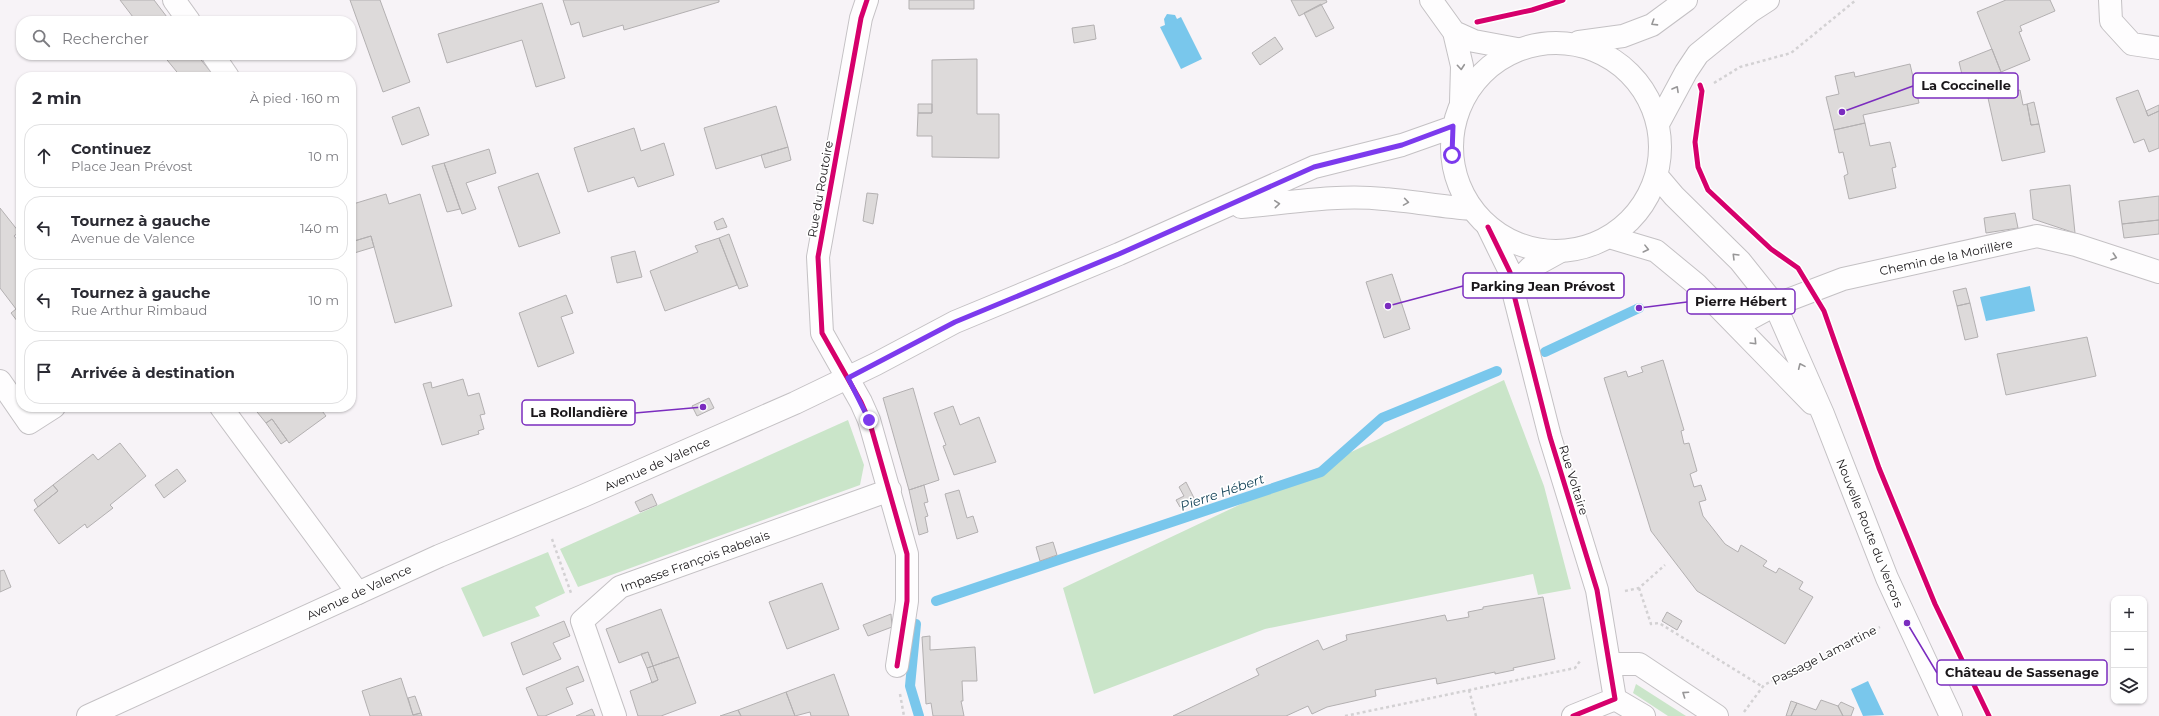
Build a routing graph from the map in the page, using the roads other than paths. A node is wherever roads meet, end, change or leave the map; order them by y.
1 (174, 0) edge
2 (1430, 0) edge
3 (1686, 0) edge
4 (1768, 0) edge
5 (2110, 0) edge
6 (864, 9) edge
7 (185, 16) edge
8 (1454, 32) junction
9 (1572, 43) junction
10 (2159, 48) edge
11 (1517, 49) junction
12 (216, 60) edge
13 (225, 72) edge
14 (1461, 102) junction
15 (1658, 124) junction
16 (1453, 126) junction
17 (1657, 176) junction
18 (1224, 209) junction
19 (1472, 209) junction
20 (1488, 227) junction
21 (1609, 237) junction
22 (1559, 252) junction
23 (2159, 272) edge
24 (1512, 287) junction
25 (1775, 305) junction
26 (1738, 325) junction
27 (848, 378) junction
28 (0, 380) edge
29 (16, 404) edge
30 (22, 412) edge
31 (46, 412) edge
32 (226, 412) edge
33 (1823, 414) junction
34 (890, 490) junction
35 (358, 593) junction
36 (1610, 664) junction
37 (897, 666) dead end
38 (1615, 698) junction
39 (88, 716) edge
40 (615, 716) edge
41 (1573, 716) edge
42 (1644, 716) edge
43 (1717, 716) edge
44 (1951, 716) edge

1 - 7 main road
2 - 8 main road
3 -> 9 main road
15 -> 4 main road
5 - 10 main road
6 - 27 main road, Rue du Routoire
8 - 11 main road
8 -> 14 main road
9 - 11 main road
9 - 15 main road
11 - 14 main road
12 - 13 main road
14 - 16 main road
15 - 17 main road
16 - 18 main road, Avenue de Valence
16 - 19 main road
17 - 21 main road
25 -> 17 main road, Nouvelle Route du Vercors
18 -> 19 main road, Avenue de Valence
18 - 27 main road, Avenue de Valence
19 - 20 main road
20 - 22 main road
20 - 24 main road, Rue Voltaire
21 - 22 main road
21 -> 26 main road, Nouvelle Route du Vercors
22 - 24 main road
25 -> 23 main road, Chemin de la Morillère
24 - 36 main road, Rue Voltaire
25 - 26 main road, Chemin de la Morillère
33 -> 25 main road, Nouvelle Route du Vercors
26 -> 33 main road, Nouvelle Route du Vercors
27 - 34 main road, Rue du Routoire
27 - 35 main road, Avenue de Valence
28 - 29 main road
30 - 31 main road
32 - 35 main road
33 - 44 main road, Nouvelle Route du Vercors
34 - 37 main road, Rue du Routoire
34 - 40 main road, Impasse François Rabelais
35 - 39 main road, Avenue de Valence
36 - 38 main road, Rue Voltaire
43 -> 36 main road
38 - 41 main road
38 - 42 main road

